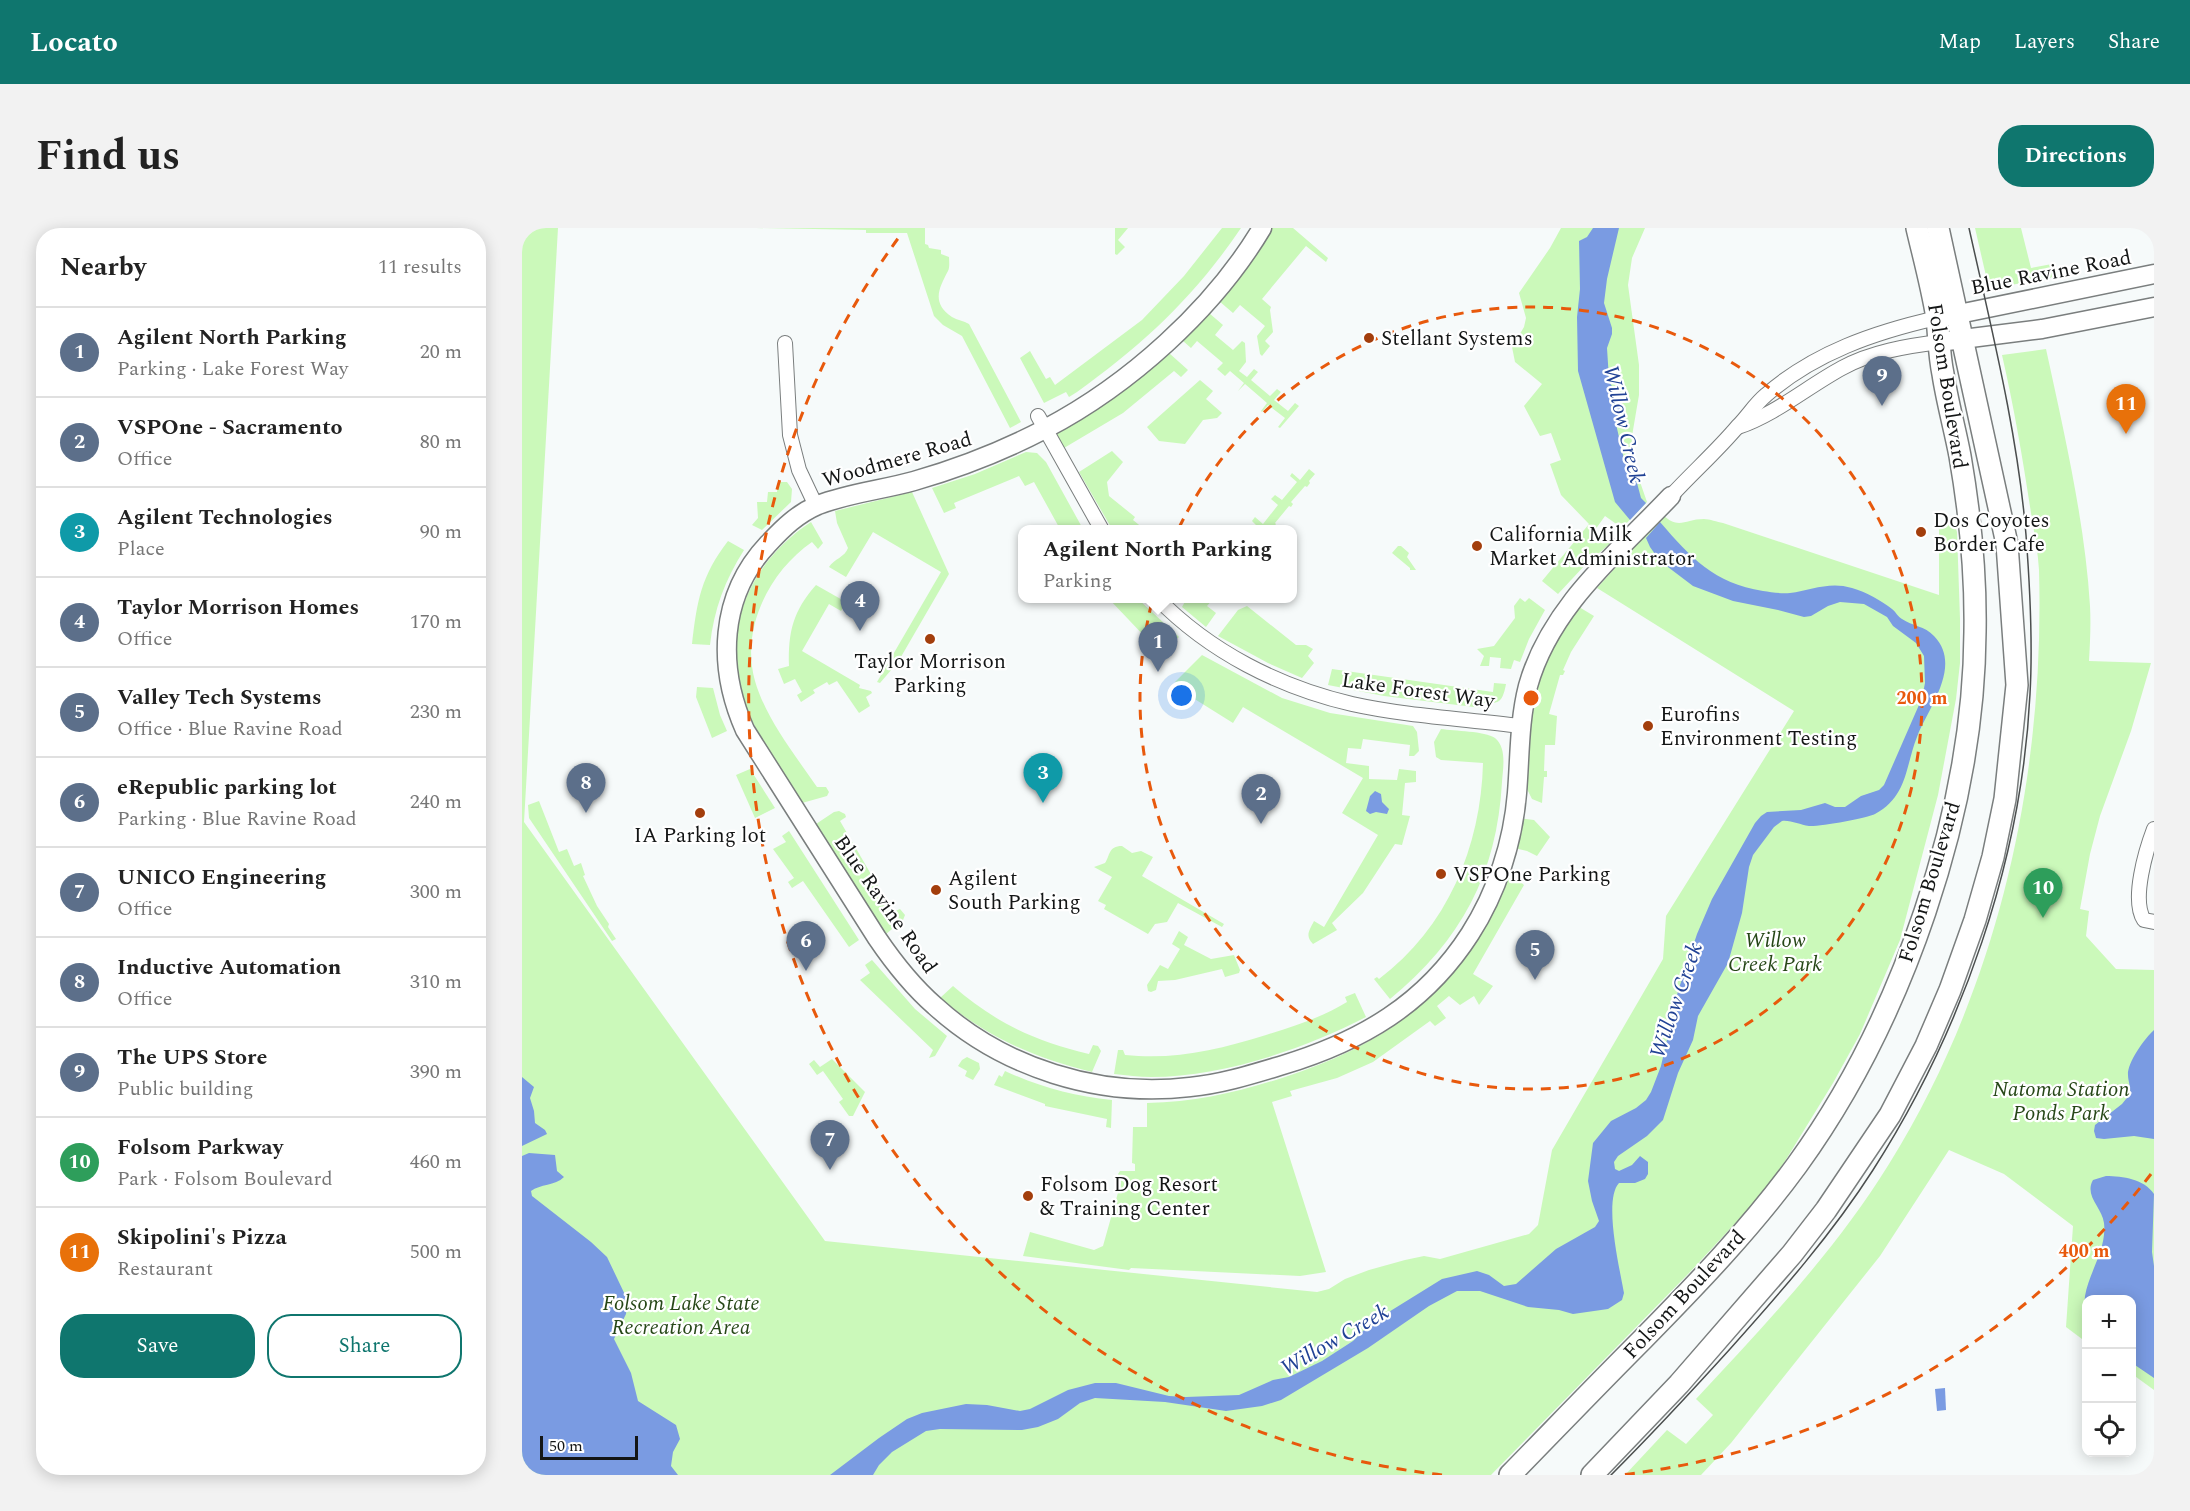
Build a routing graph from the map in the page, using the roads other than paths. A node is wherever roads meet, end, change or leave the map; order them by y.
1 (1262, 228) edge
2 (1917, 228) edge
3 (1938, 228) edge
4 (2154, 274) edge
5 (2154, 307) edge
6 (1947, 316) junction
7 (1963, 339) junction
8 (1939, 342) junction
9 (785, 343) dead end
10 (1042, 423) junction
11 (1738, 427) junction
12 (1671, 496) joint
13 (816, 506) junction
14 (1099, 525) edge
15 (1163, 603) edge
16 (1520, 726) junction
17 (2154, 829) edge
18 (2154, 922) edge
19 (1510, 1475) edge
20 (1592, 1475) edge

1 - 10 street, Woodmere Road
2 - 6 main road, Folsom Boulevard
3 - 6 main road, Folsom Boulevard
4 - 6 street, Blue Ravine Road
5 - 7 street, Blue Ravine Road
6 - 7 main road, Folsom Boulevard
6 - 8 main road, Folsom Boulevard
6 - 11 street, Blue Ravine Road
7 - 8 street, Blue Ravine Road
7 - 20 main road, Folsom Boulevard
8 - 11 street, Blue Ravine Road
8 - 19 main road, Folsom Boulevard
9 - 13 street
10 - 13 street, Woodmere Road
10 - 14 street
11 - 12 street, Blue Ravine Road
12 - 16 street, Blue Ravine Road
13 - 16 street, Blue Ravine Road
15 - 16 street, Lake Forest Way
17 - 18 street

